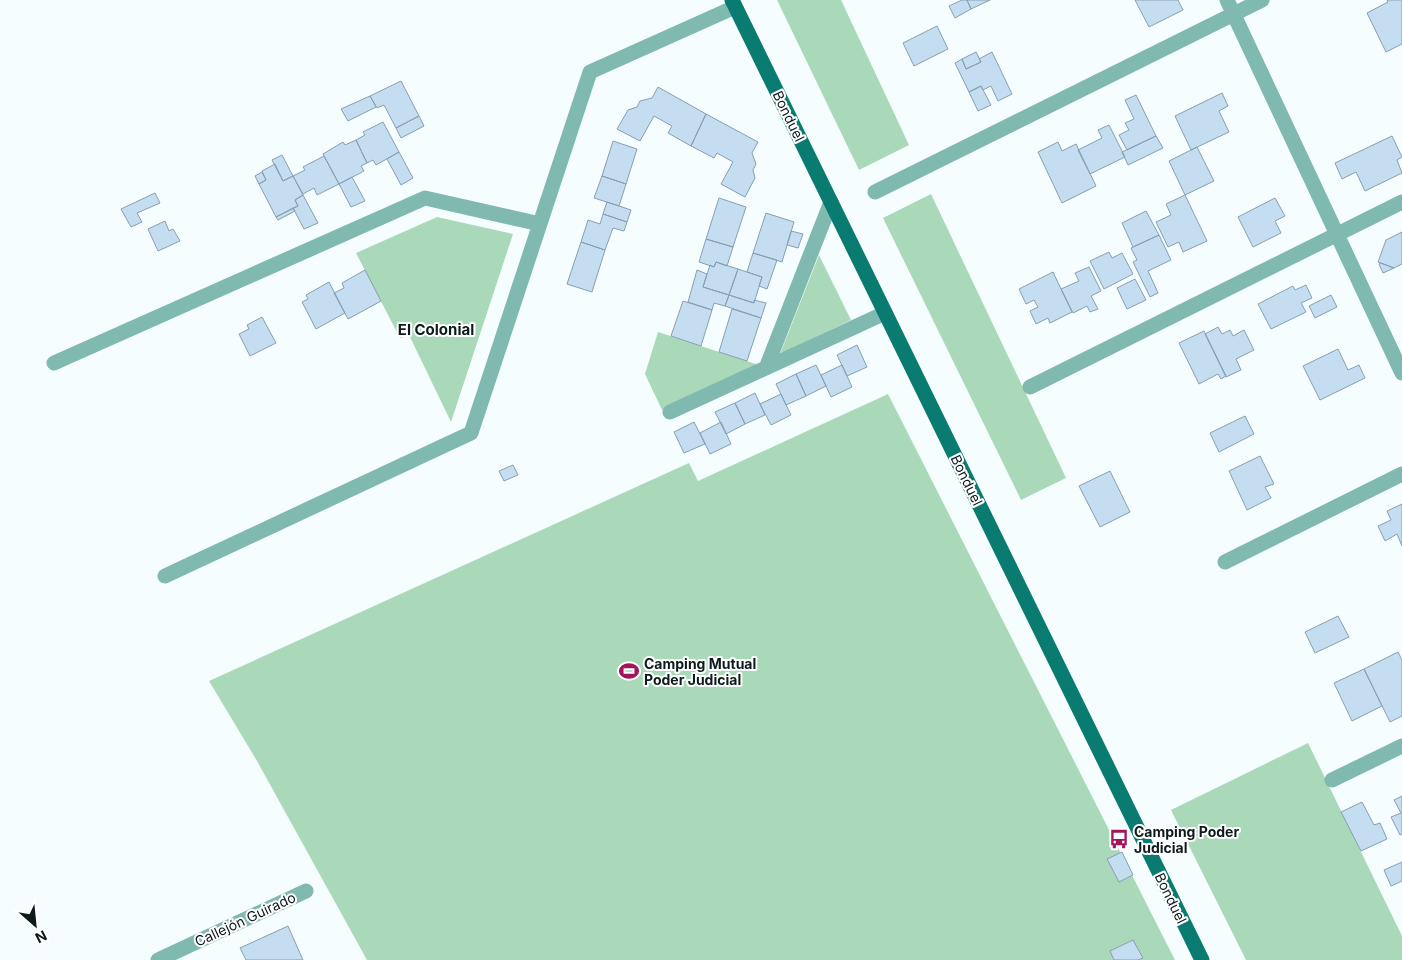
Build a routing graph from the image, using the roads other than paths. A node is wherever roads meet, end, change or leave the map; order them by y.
1 (1227, 0) edge
2 (1262, 0) edge
3 (733, 4) edge
4 (1233, 14) junction
5 (875, 192) dead end
6 (831, 202) junction
7 (1402, 202) edge
8 (540, 224) junction
9 (1337, 235) junction
10 (885, 313) junction
11 (54, 363) dead end
12 (766, 368) junction
13 (1402, 373) edge
14 (1030, 387) dead end
15 (670, 412) dead end
16 (1402, 474) edge
17 (1225, 562) dead end
18 (165, 576) dead end
19 (1402, 746) edge
20 (1332, 780) dead end
21 (306, 891) dead end
22 (158, 960) edge
23 (1202, 960) edge

1 - 4 street
2 - 4 street
3 - 6 main road, Bonduel
3 - 8 street
4 - 5 street
4 - 9 street
6 - 10 main road, Bonduel
6 - 12 street
7 - 9 street
8 - 11 street
8 - 18 street
9 - 13 street
9 - 14 street
10 - 12 street
10 - 23 main road, Bonduel
12 - 15 street
16 - 17 street
19 - 20 street
21 - 22 street, Callejón Guirado

